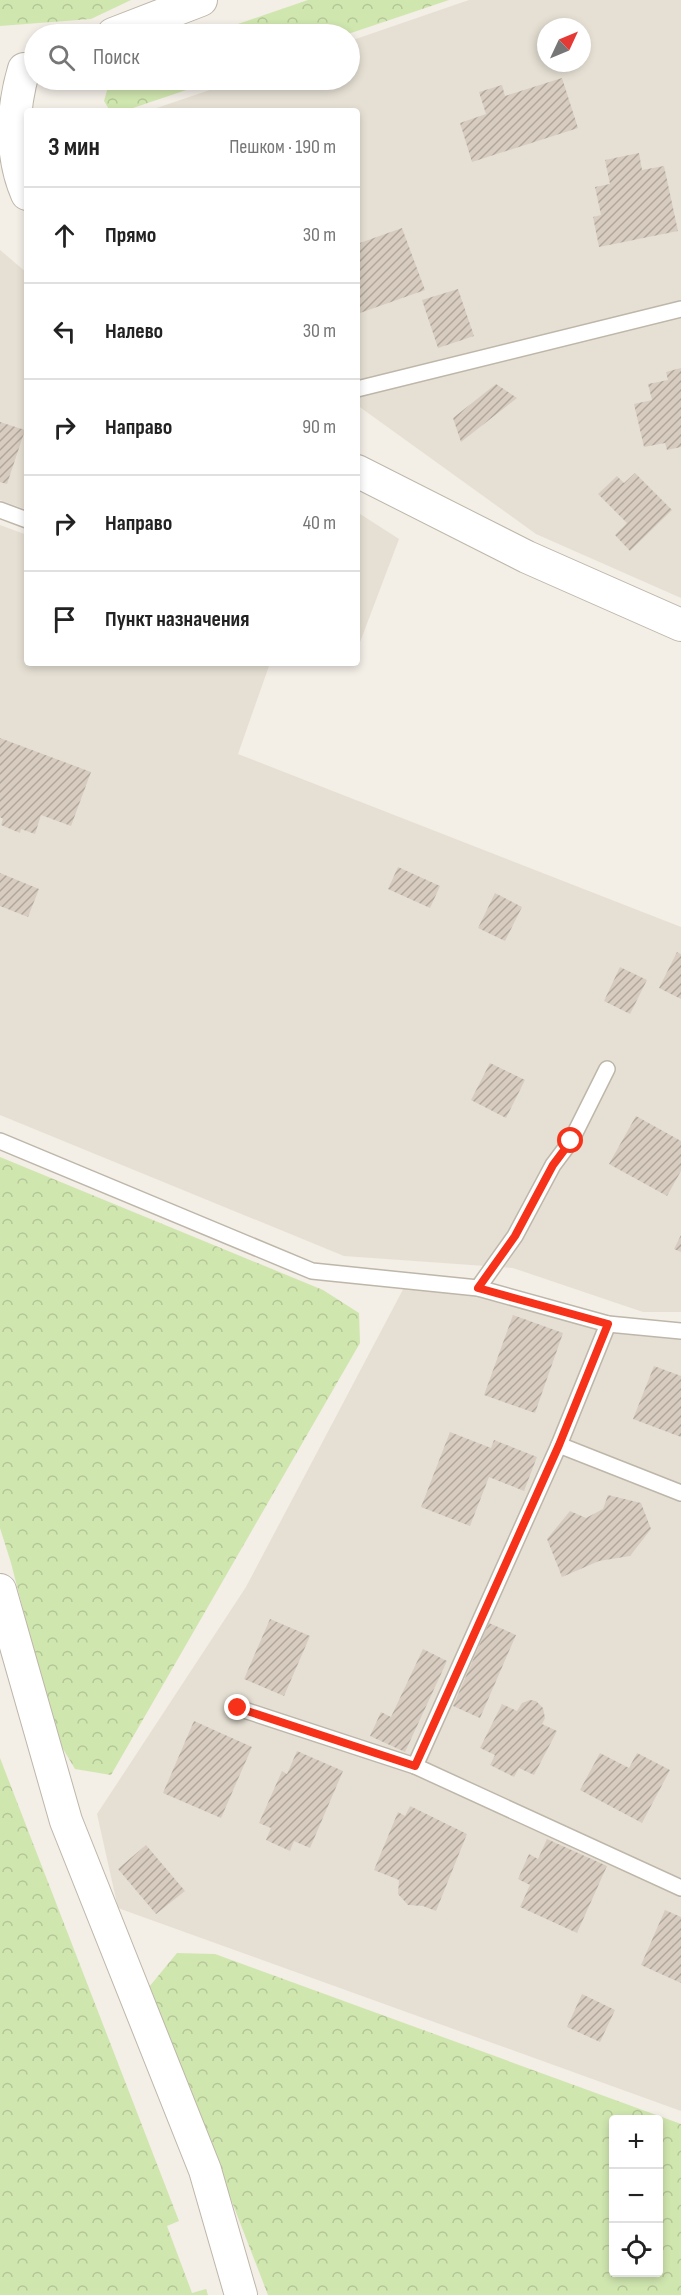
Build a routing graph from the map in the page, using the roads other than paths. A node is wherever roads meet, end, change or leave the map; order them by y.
1 (201, 0) edge
2 (139, 24) edge
3 (20, 68) edge
4 (24, 187) edge
5 (681, 309) edge
6 (360, 388) edge
7 (360, 473) edge
8 (0, 510) edge
9 (24, 519) edge
10 (681, 625) edge
11 (607, 1069) dead end
12 (0, 1141) edge
13 (478, 1288) junction
14 (608, 1324) junction
15 (681, 1331) edge
16 (559, 1445) junction
17 (681, 1493) edge
18 (0, 1590) edge
19 (238, 1708) dead end
20 (415, 1766) junction
21 (681, 1888) edge
22 (241, 2295) edge

1 - 2 street
3 - 4 street
5 - 6 lane
7 - 10 street
8 - 9 lane
11 - 13 lane
12 - 13 lane
13 - 14 lane
14 - 15 lane
14 - 16 lane
16 - 17 lane
16 - 20 lane
18 - 22 street
19 - 20 lane
20 - 21 lane

